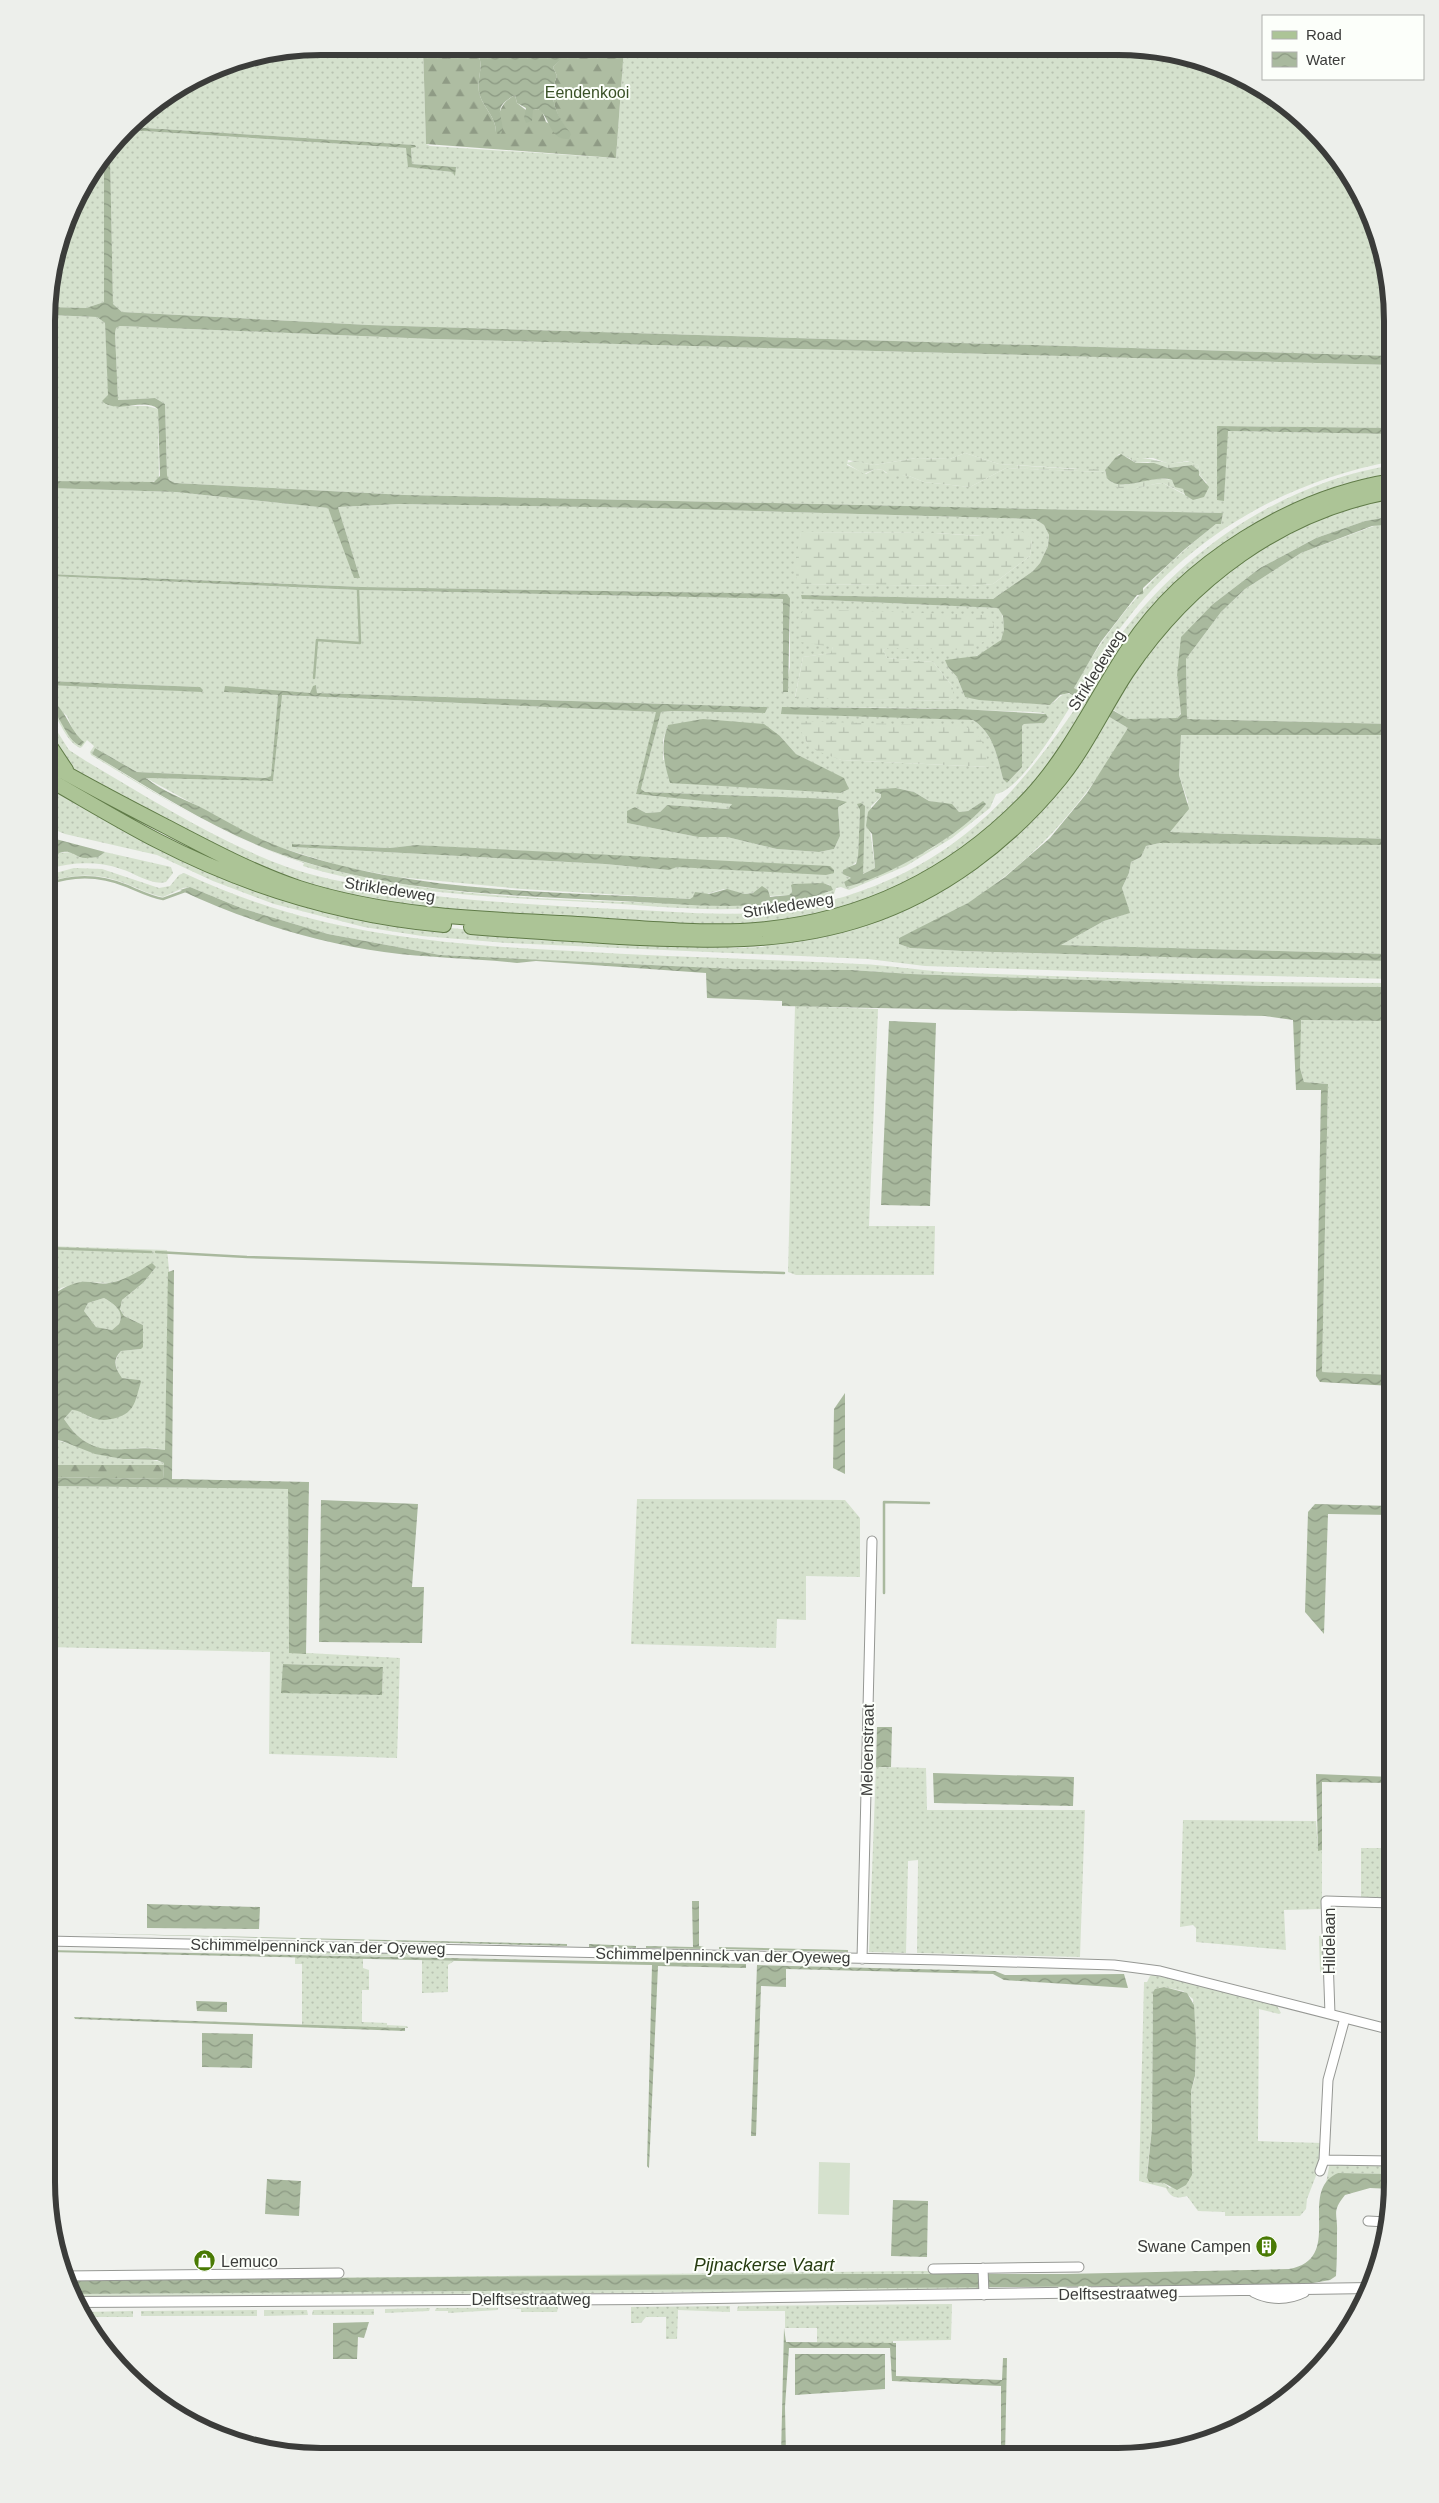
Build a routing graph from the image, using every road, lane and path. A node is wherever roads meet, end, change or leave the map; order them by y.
1 (1384, 483) edge
2 (1384, 492) edge
3 (1100, 707) junction
4 (55, 754) edge
5 (55, 766) edge
6 (68, 773) junction
7 (55, 784) edge
8 (872, 1541) dead end
9 (1384, 1903) edge
10 (55, 1941) edge
11 (862, 1959) junction
12 (1330, 2014) junction
13 (1345, 2018) junction
14 (1384, 2028) edge
15 (1327, 2160) junction
16 (1384, 2161) edge
17 (1320, 2171) dead end
18 (1368, 2221) dead end
19 (1381, 2222) edge
20 (1079, 2267) dead end
21 (933, 2269) dead end
22 (983, 2270) junction
23 (339, 2273) dead end
24 (72, 2276) edge
25 (1362, 2288) edge
26 (984, 2292) junction
27 (83, 2302) edge

1 - 3 main road, Strikledeweg
2 - 3 main road, Strikledeweg
3 - 6 main road, Strikledeweg
3 - 7 main road, Strikledeweg
4 - 6 main road
5 - 6 main road, Strikledeweg
8 - 11 street, Meloenstraat
9 - 12 street, Hildelaan
10 - 11 street, Schimmelpenninck van der Oyeweg
11 - 12 street, Schimmelpenninck van der Oyeweg
12 - 13 street, Schimmelpenninck van der Oyeweg
13 - 14 street, Schimmelpenninck van der Oyeweg
13 - 15 street
15 - 16 street
15 - 17 street
18 - 19 street
20 - 22 street, Delftsestraatweg
21 - 22 street, Delftsestraatweg
22 - 26 street
23 - 24 street
25 - 26 street, Delftsestraatweg
26 - 27 street, Delftsestraatweg

